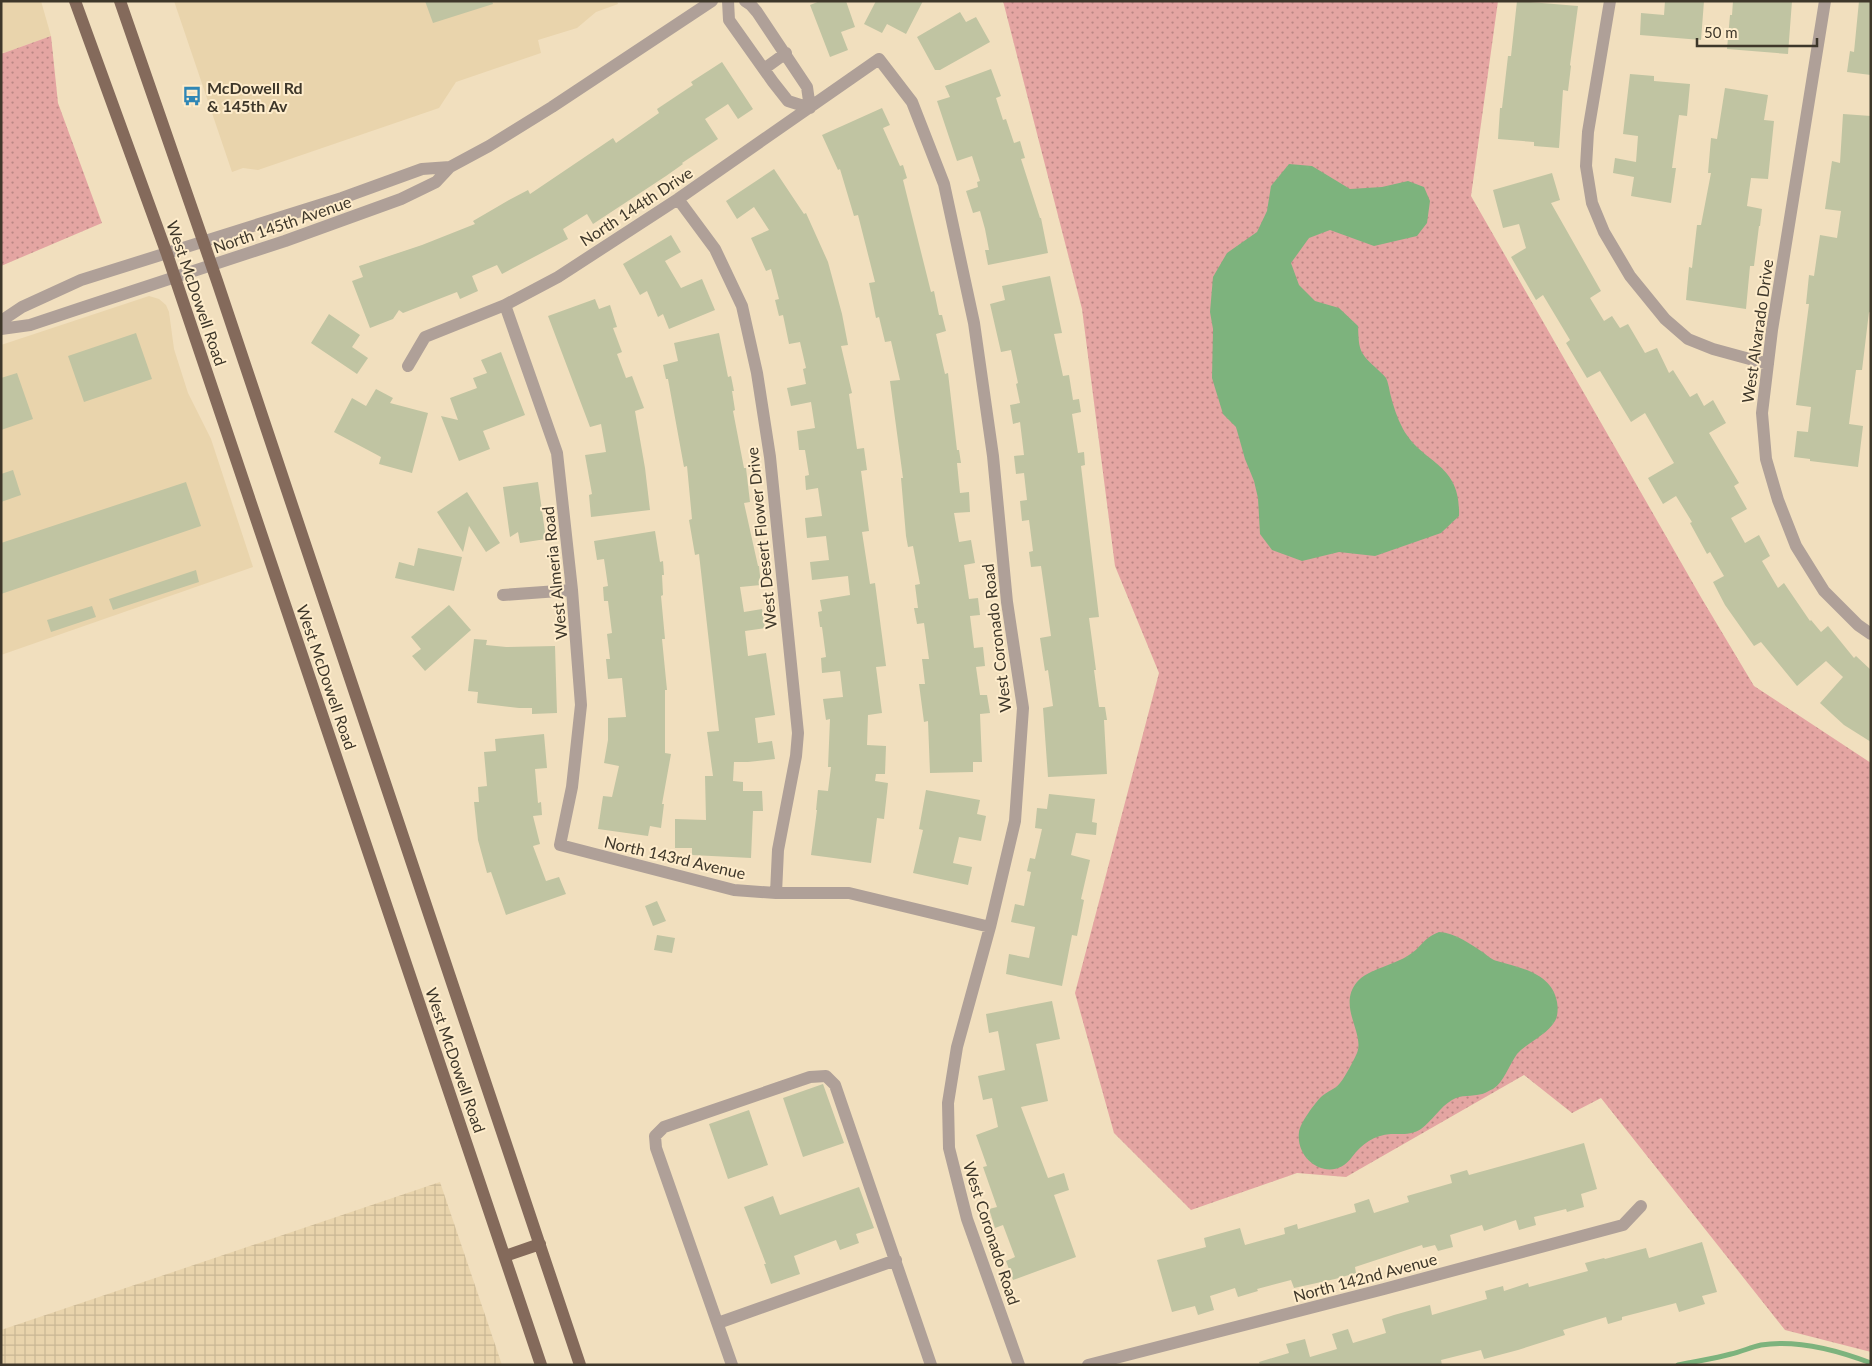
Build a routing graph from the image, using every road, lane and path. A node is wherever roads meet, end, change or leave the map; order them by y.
1 (75, 1) edge
2 (120, 1) edge
3 (712, 1) edge
4 (728, 1) edge
5 (744, 1) edge
6 (1610, 1) edge
7 (1825, 1) edge
8 (786, 53) junction
9 (879, 59) joint
10 (764, 69) junction
11 (810, 108) junction
12 (450, 167) junction
13 (678, 199) junction
14 (203, 242) junction
15 (167, 254) junction
16 (211, 266) junction
17 (175, 278) junction
18 (505, 305) junction
19 (1, 321) edge
20 (1, 329) edge
21 (1768, 364) junction
22 (408, 366) dead end
23 (572, 590) junction
24 (503, 596) dead end
25 (1871, 634) edge
26 (560, 845) joint
27 (776, 893) junction
28 (990, 927) junction
29 (1641, 1206) dead end
30 (540, 1244) junction
31 (505, 1256) junction
32 (896, 1260) junction
33 (718, 1323) junction
34 (541, 1365) edge
35 (580, 1365) edge
36 (732, 1365) edge
37 (931, 1365) edge
38 (1019, 1365) edge
39 (1088, 1365) edge

1 - 15 main road, West McDowell Road
2 - 14 main road, West McDowell Road
3 - 12 street, North 145th Avenue
4 - 10 street
5 - 8 street
6 - 21 street
7 - 21 street, West Alvarado Drive
8 - 10 street
8 - 11 street
9 - 11 street, North 144th Drive
9 - 28 street, West Coronado Road
10 - 11 street
11 - 13 street, North 144th Drive
12 - 14 street, North 145th Avenue
12 - 16 street, North 145th Avenue
13 - 18 street, North 144th Drive
13 - 27 street, West Desert Flower Drive
14 - 15 street, North 145th Avenue
14 - 16 main road, West McDowell Road
15 - 17 main road, West McDowell Road
15 - 19 street, North 145th Avenue
16 - 17 street, North 145th Avenue
16 - 30 main road, West McDowell Road
17 - 20 street, North 145th Avenue
17 - 31 main road, West McDowell Road
18 - 22 street, North 144th Drive
18 - 23 street, West Almeria Road
21 - 25 street, West Alvarado Drive
23 - 24 street
23 - 26 street, West Almeria Road
26 - 27 street, North 143rd Avenue
27 - 28 street, North 143rd Avenue
28 - 38 street, West Coronado Road
29 - 39 street, North 142nd Avenue
30 - 31 main road
30 - 35 main road, West McDowell Road
31 - 34 main road, West McDowell Road
32 - 33 street
32 - 33 street
32 - 37 street
33 - 36 street

